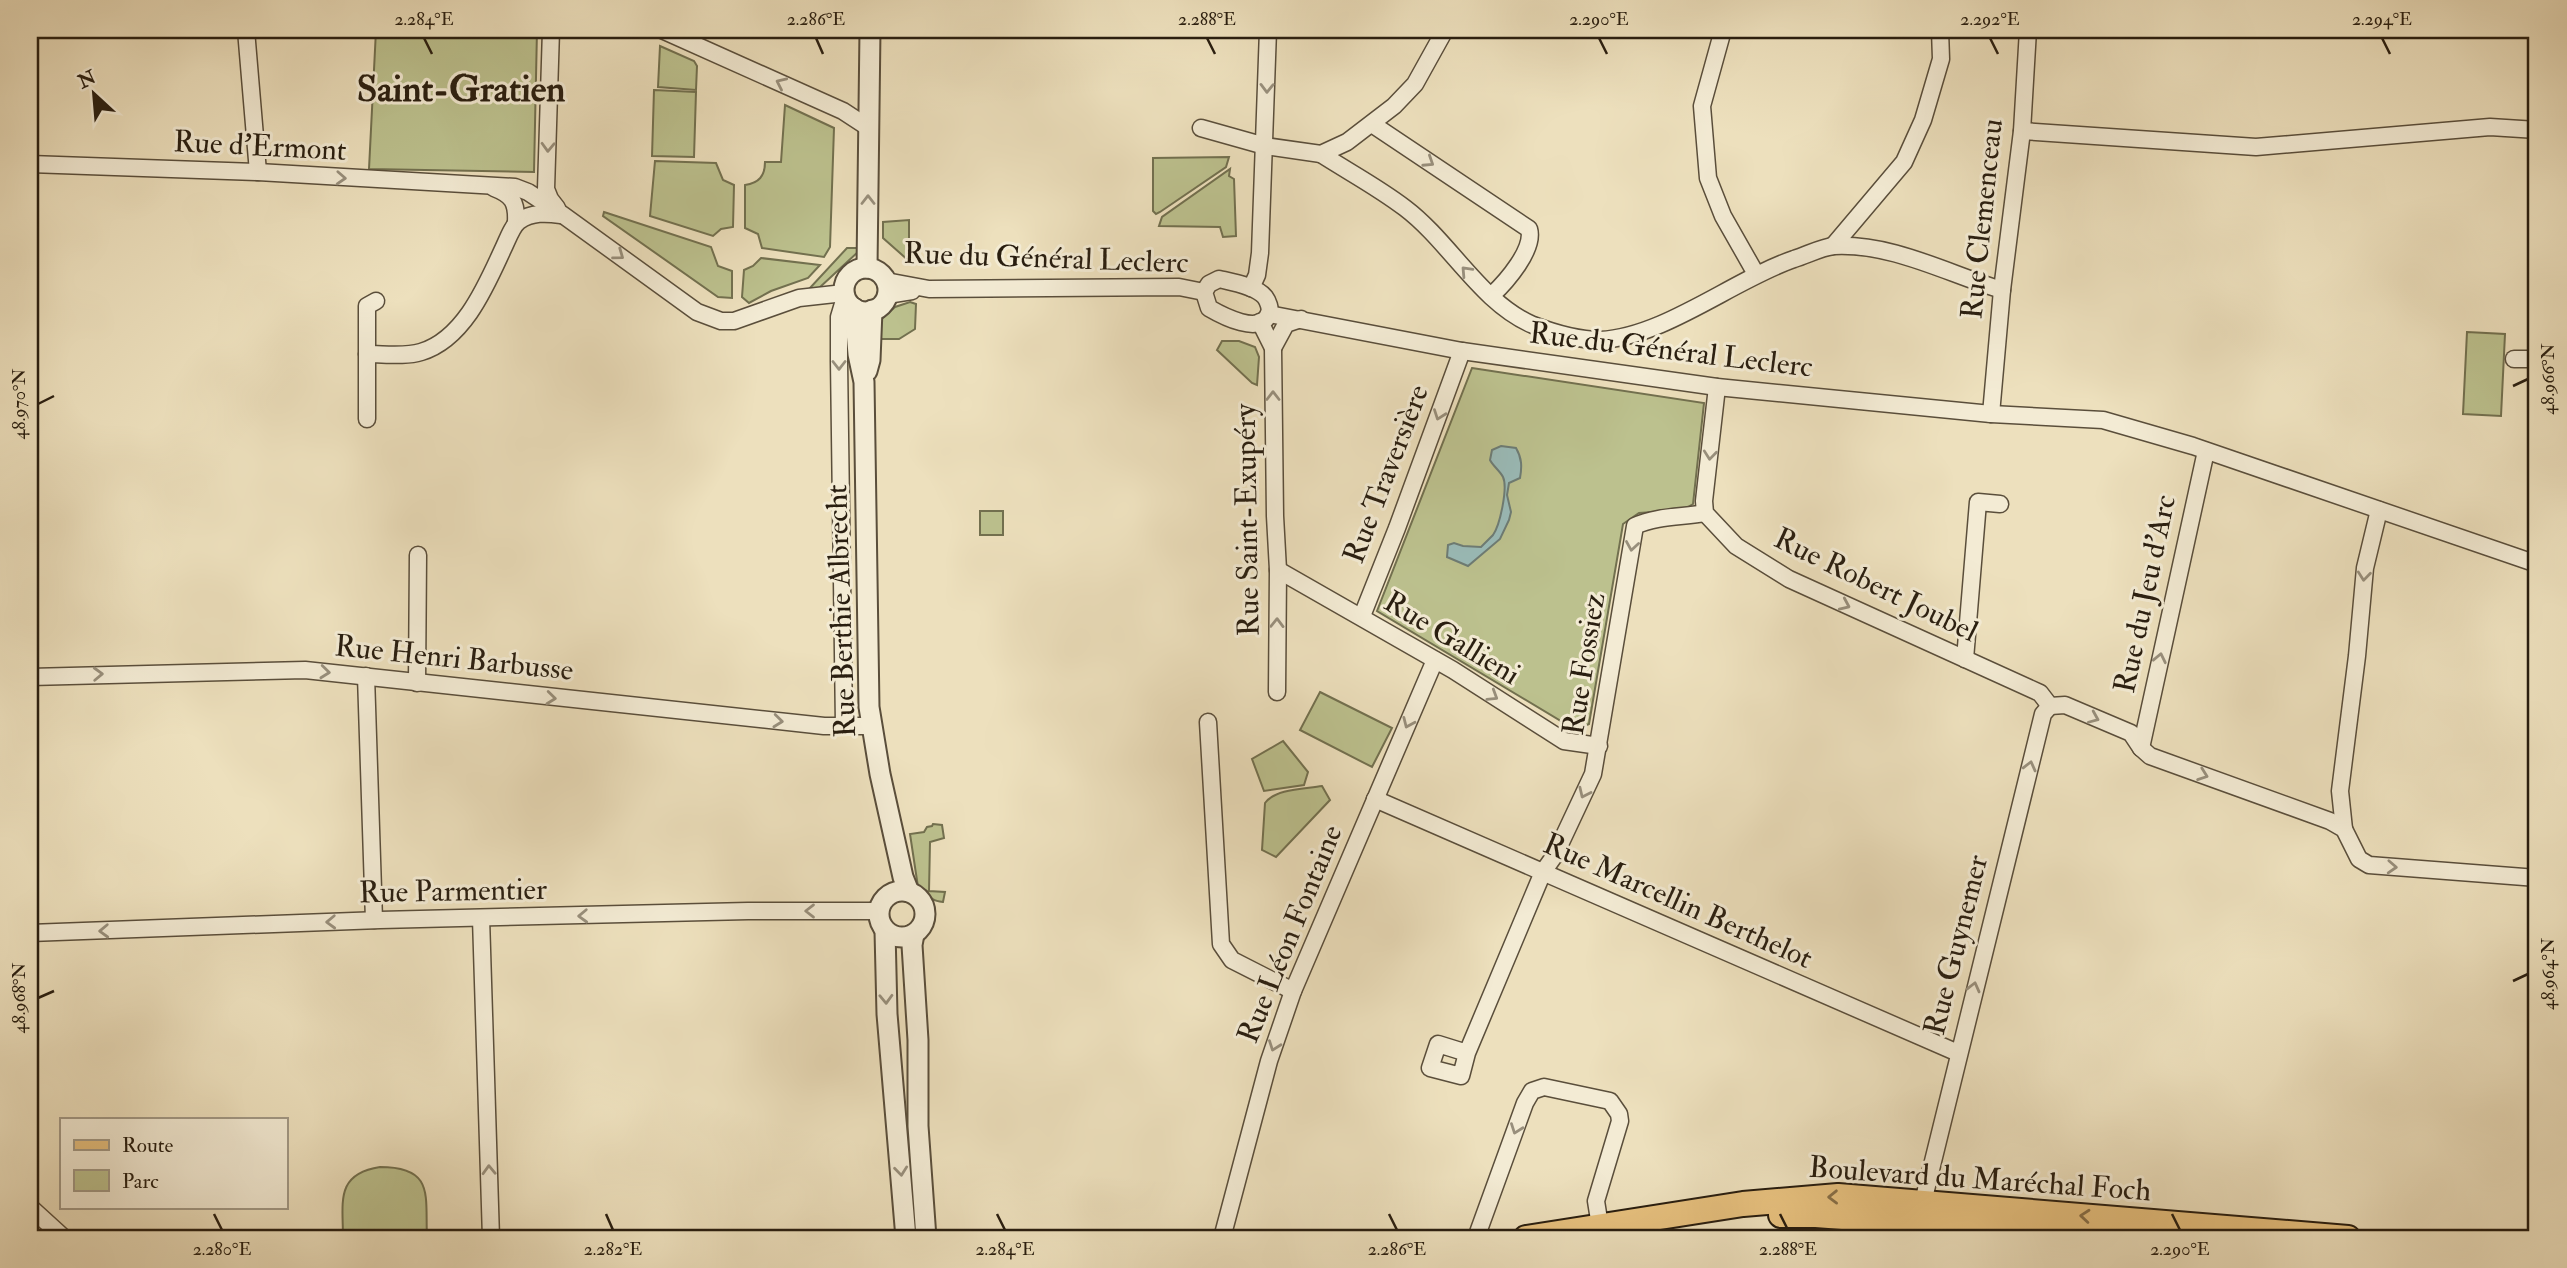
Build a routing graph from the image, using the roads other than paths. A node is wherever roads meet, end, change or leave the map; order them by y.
1 (246, 30) edge
2 (551, 30) edge
3 (662, 30) edge
4 (870, 30) edge
5 (1268, 30) edge
6 (1445, 30) edge
7 (1723, 30) edge
8 (1940, 30) edge
9 (2028, 30) edge
10 (1372, 124) junction
11 (869, 128) junction
12 (1201, 128) dead end
13 (2537, 130) edge
14 (2022, 131) junction
15 (1265, 146) junction
16 (1321, 154) junction
17 (30, 164) edge
18 (258, 172) junction
19 (488, 186) junction
20 (563, 215) junction
21 (516, 222) junction
22 (1833, 246) junction
23 (867, 268) junction
24 (1756, 274) junction
25 (886, 288) junction
26 (1251, 288) junction
27 (2002, 290) junction
28 (1204, 292) junction
29 (1492, 295) junction
30 (376, 301) dead end
31 (854, 302) junction
32 (1265, 318) junction
33 (1301, 319) junction
34 (1562, 335) junction
35 (1273, 348) junction
36 (1462, 351) junction
37 (368, 354) junction
38 (2514, 359) dead end
39 (2537, 359) edge
40 (1560, 366) junction
41 (1717, 387) junction
42 (1991, 414) junction
43 (367, 419) dead end
44 (2206, 452) junction
45 (2000, 504) dead end
46 (2379, 510) junction
47 (1705, 513) junction
48 (418, 555) dead end
49 (2537, 564) edge
50 (1278, 570) junction
51 (1362, 616) junction
52 (1965, 659) junction
53 (1435, 660) junction
54 (366, 676) junction
55 (30, 677) edge
56 (417, 683) junction
57 (1277, 692) dead end
58 (2050, 706) junction
59 (1208, 722) dead end
60 (844, 726) junction
61 (871, 726) junction
62 (1599, 746) junction
63 (2141, 748) junction
64 (1375, 799) junction
65 (2344, 829) junction
66 (1543, 872) junction
67 (2537, 878) edge
68 (903, 887) junction
69 (879, 911) junction
70 (481, 918) junction
71 (374, 920) junction
72 (885, 931) junction
73 (30, 933) edge
74 (914, 934) junction
75 (1293, 991) junction
76 (918, 1046) junction
77 (1467, 1053) dead end
78 (1958, 1053) junction
79 (893, 1104) junction
80 (30, 1207) edge
81 (1919, 1221) edge
82 (1600, 1226) junction
83 (64, 1238) edge
84 (491, 1238) edge
85 (906, 1238) edge
86 (926, 1238) edge
87 (1222, 1238) edge
88 (1476, 1238) edge
89 (1526, 1238) edge
90 (1628, 1238) edge
91 (2120, 1238) edge
92 (2348, 1238) edge

1 - 18 street
2 -> 20 street
11 -> 3 street
4 - 11 street
5 -> 15 street
6 - 10 street
7 - 24 street
8 - 22 street
9 - 14 street, Rue Clemenceau
10 - 16 street
10 -> 29 street
23 -> 11 street
12 - 15 street
13 - 14 street
14 - 27 street, Rue Clemenceau
15 - 16 street
15 - 26 street
29 -> 16 street
17 - 18 street, Rue d'Ermont
18 -> 19 street, Rue d'Ermont
19 - 20 street, Rue d'Ermont
19 - 21 street
20 - 21 street
20 -> 31 street, Rue d'Ermont
21 - 37 street
22 - 24 street
22 - 27 street
23 - 25 street
23 - 31 street
24 - 34 street
25 - 28 street, Rue du Général Leclerc
25 - 31 street
26 - 28 street, Rue du Général Leclerc
26 - 32 street
27 - 42 street, Rue Clemenceau
28 - 32 street, Rue du Général Leclerc
29 - 34 street
30 - 37 street
31 -> 60 street, Rue Berthie Albrecht
31 - 61 street, Rue Berthie Albrecht
32 - 33 street, Rue du Général Leclerc
32 - 35 street, Rue Saint-Exupéry
33 - 35 street
33 - 36 street, Rue du Général Leclerc
34 - 40 street
50 -> 35 street, Rue Saint-Exupéry
36 - 40 street, Rue du Général Leclerc
36 -> 51 street, Rue Traversière
37 - 43 street
38 - 39 street
40 - 41 street, Rue du Général Leclerc
41 - 42 street, Rue du Général Leclerc
41 -> 47 street
42 - 44 street, Rue du Général Leclerc
44 - 46 street, Rue du Général Leclerc
63 -> 44 street, Rue du Jeu d'Arc
45 - 52 street
46 - 49 street, Rue du Général Leclerc
46 -> 65 street
47 -> 52 street, Rue Robert Joubel
47 -> 62 street, Rue Fossiez
48 - 56 street
50 - 51 street, Rue Gallieni
57 -> 50 street, Rue Saint-Exupéry
51 - 53 street, Rue Gallieni
52 - 58 street, Rue Robert Joubel
53 -> 62 street, Rue Gallieni
53 -> 64 street, Rue Léon Fontaine
55 -> 54 street, Rue Henri Barbusse
54 - 56 street, Rue Henri Barbusse
54 - 71 street
56 -> 60 street, Rue Henri Barbusse
58 -> 63 street, Rue Robert Joubel
78 -> 58 street, Rue Guynemer
59 - 75 street
60 - 61 street, Rue Henri Barbusse
61 - 68 street, Rue Berthie Albrecht
62 -> 66 street, Rue Fossiez
63 -> 65 street, Rue Robert Joubel
64 - 66 street, Rue Marcellin Berthelot
64 - 75 street, Rue Léon Fontaine
65 -> 67 street
66 - 77 street, Rue Fossiez
66 - 78 street, Rue Marcellin Berthelot
68 - 69 street
68 - 74 street, Rue Berthie Albrecht
69 -> 70 street, Rue Parmentier
69 - 72 street, Rue Berthie Albrecht
70 - 71 street, Rue Parmentier
84 -> 70 street
71 -> 73 street, Rue Parmentier
72 - 74 street
72 -> 79 street, Rue Berthie Albrecht
74 - 76 street, Rue Berthie Albrecht
75 -> 87 street, Rue Léon Fontaine
76 - 79 street, Rue Berthie Albrecht
76 - 86 street, Rue Berthie Albrecht
78 - 81 street, Rue Guynemer
79 -> 85 street, Rue Berthie Albrecht
80 - 83 street
81 -> 82 main road, Boulevard du Maréchal Foch
81 - 90 main road, Boulevard du Maréchal Foch
81 - 91 main road, Boulevard du Maréchal Foch
92 -> 81 main road, Boulevard du Maréchal Foch
82 -> 88 street
82 - 89 main road, Boulevard du Maréchal Foch

